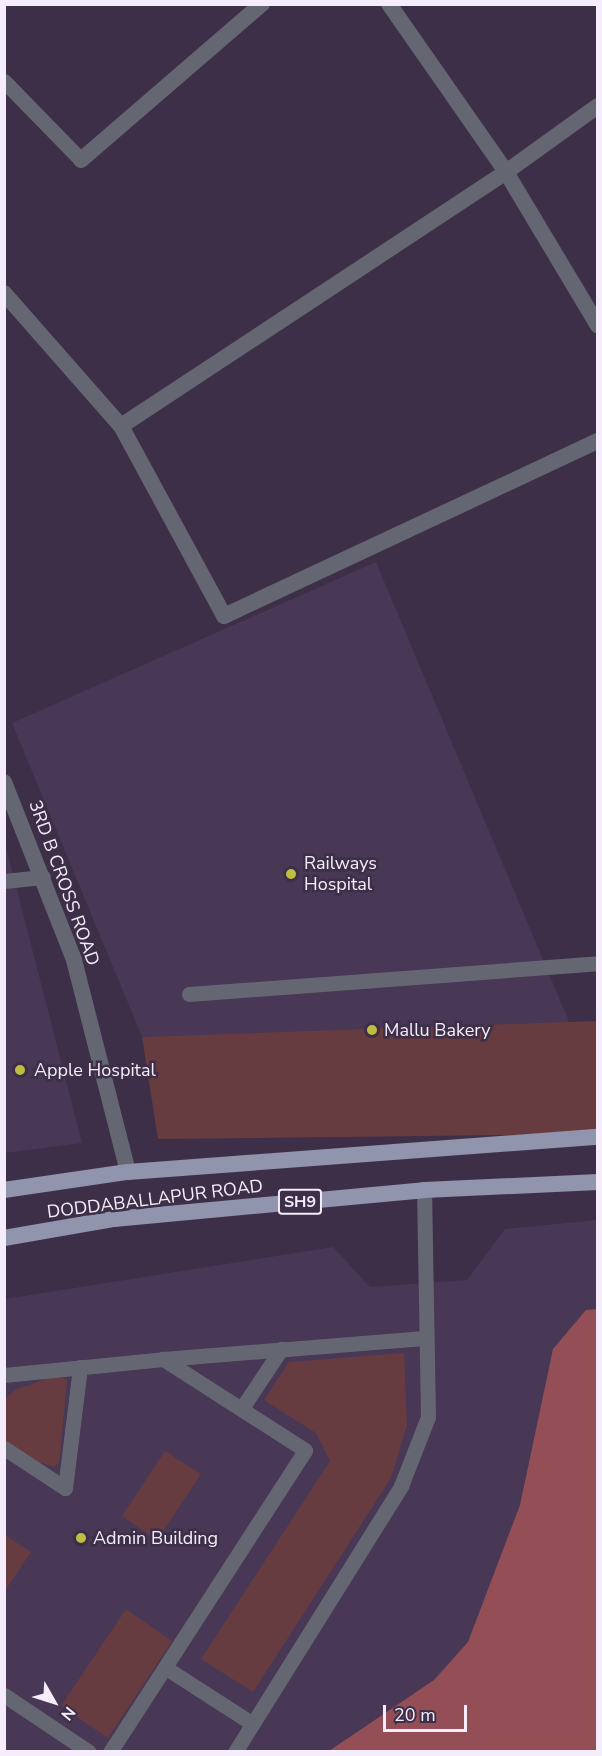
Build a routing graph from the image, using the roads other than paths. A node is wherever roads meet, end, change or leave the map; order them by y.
1 (262, 4) edge
2 (389, 4) edge
3 (4, 81) edge
4 (597, 106) edge
5 (81, 160) joint
6 (506, 172) junction
7 (4, 292) edge
8 (597, 326) edge
9 (120, 426) junction
10 (597, 441) edge
11 (4, 782) edge
12 (9, 803) edge
13 (43, 877) junction
14 (4, 882) edge
15 (597, 963) edge
16 (189, 994) dead end
17 (597, 1137) edge
18 (128, 1172) junction
19 (597, 1182) edge
20 (4, 1190) edge
21 (424, 1190) junction
22 (4, 1238) edge
23 (424, 1338) junction
24 (281, 1349) junction
25 (163, 1359) junction
26 (80, 1367) junction
27 (4, 1375) edge
28 (242, 1408) junction
29 (4, 1448) edge
30 (166, 1668) junction
31 (4, 1695) edge
32 (253, 1724) junction
33 (89, 1752) edge
34 (110, 1752) edge
35 (236, 1752) edge

1 - 5 street
2 - 6 street
3 - 5 lane
4 - 6 street
6 - 8 street
6 - 9 street
7 - 9 street
9 - 10 street
11 - 12 street, 3RD B CROSS ROAD
12 - 13 street, 3RD B CROSS ROAD
13 - 14 lane
13 - 18 street, 3RD B CROSS ROAD
15 - 16 lane
17 - 18 main road, DODDABALLAPUR ROAD
18 - 20 main road, DODDABALLAPUR ROAD
19 - 21 main road, DODDABALLAPUR ROAD / SH9
21 - 22 main road, DODDABALLAPUR ROAD / SH9
21 - 23 lane
23 - 24 lane
23 - 32 lane
24 - 25 lane
24 - 28 lane
25 - 26 lane
25 - 28 lane
26 - 27 lane
26 - 29 lane
28 - 30 lane
30 - 32 lane
30 - 34 lane
31 - 33 lane
32 - 35 lane

